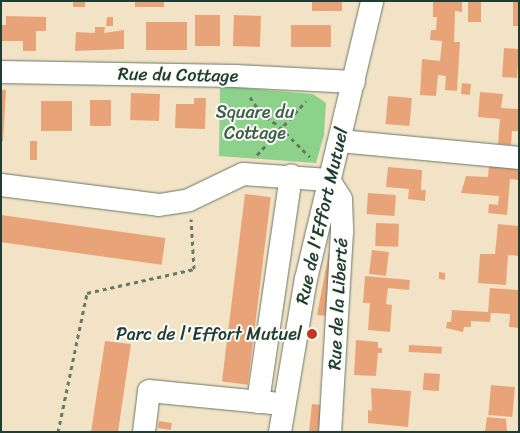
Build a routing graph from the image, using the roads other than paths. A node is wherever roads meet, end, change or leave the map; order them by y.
1 (372, 1) edge
2 (1, 72) edge
3 (346, 81) junction
4 (340, 141) junction
5 (519, 158) edge
6 (291, 176) junction
7 (330, 178) junction
8 (1, 185) edge
9 (258, 402) junction
10 (284, 404) junction
11 (144, 432) edge
12 (280, 432) edge
13 (330, 432) edge

1 - 3 street, Rue de l'Effort Mutuel
2 - 3 street, Rue du Cottage
3 - 4 street, Rue de l'Effort Mutuel
4 - 5 street
4 - 7 street, Rue de l'Effort Mutuel
6 - 7 street
6 - 8 street
6 - 9 street
7 - 10 street, Rue de l'Effort Mutuel
7 - 13 street, Rue de la Liberté
9 - 10 street
9 - 11 street
10 - 12 street, Rue de l'Effort Mutuel

